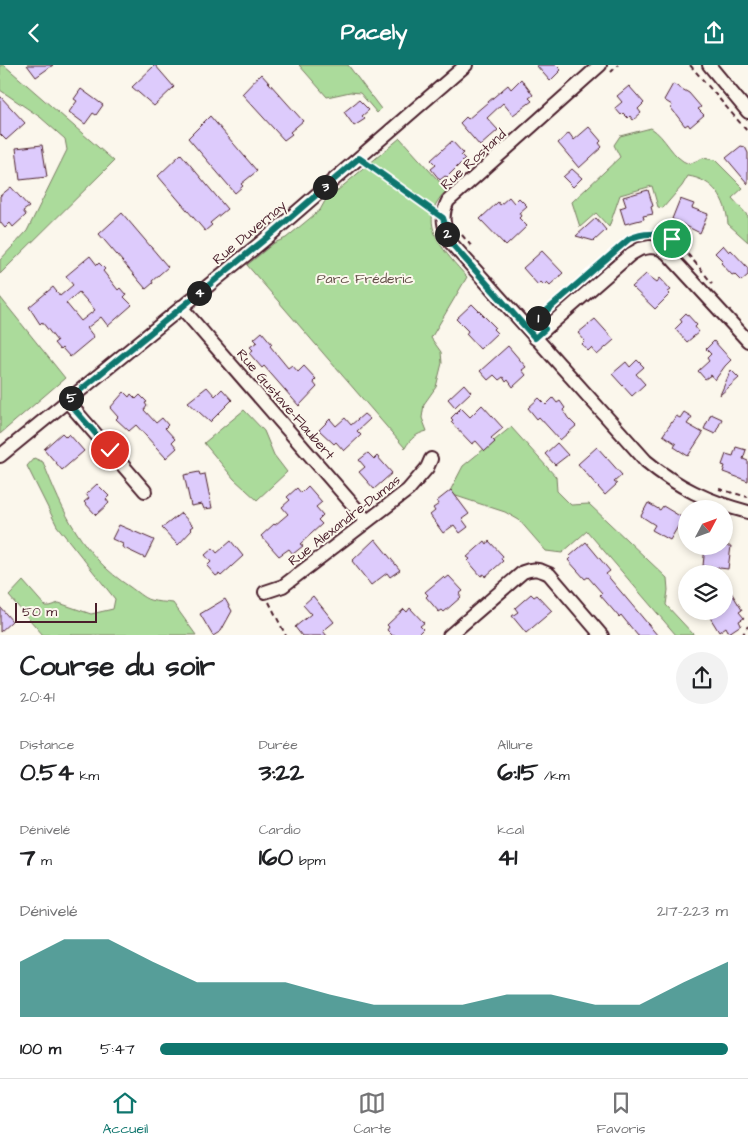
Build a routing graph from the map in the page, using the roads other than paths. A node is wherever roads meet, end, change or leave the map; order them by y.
1 (466, 65) edge
2 (709, 65) edge
3 (606, 68) edge
4 (748, 112) edge
5 (181, 307) junction
6 (540, 334) junction
7 (748, 341) edge
8 (67, 401) junction
9 (0, 456) edge
10 (431, 459) dead end
11 (145, 491) dead end
12 (748, 512) edge
13 (367, 521) junction
14 (265, 592) road end
15 (448, 635) edge
16 (602, 635) edge

1 - 5 street, Rue Duvernay
2 - 4 street
3 - 6 street, Rue Rostand
5 - 8 street, Rue Duvernay
5 - 13 street, Rue Gustave-Flaubert
6 - 7 street
6 - 12 street
8 - 9 street, Rue Duvernay
8 - 11 street
10 - 13 street, Rue Alexandre-Dumas
13 - 14 street, Rue Alexandre-Dumas
15 - 16 street

